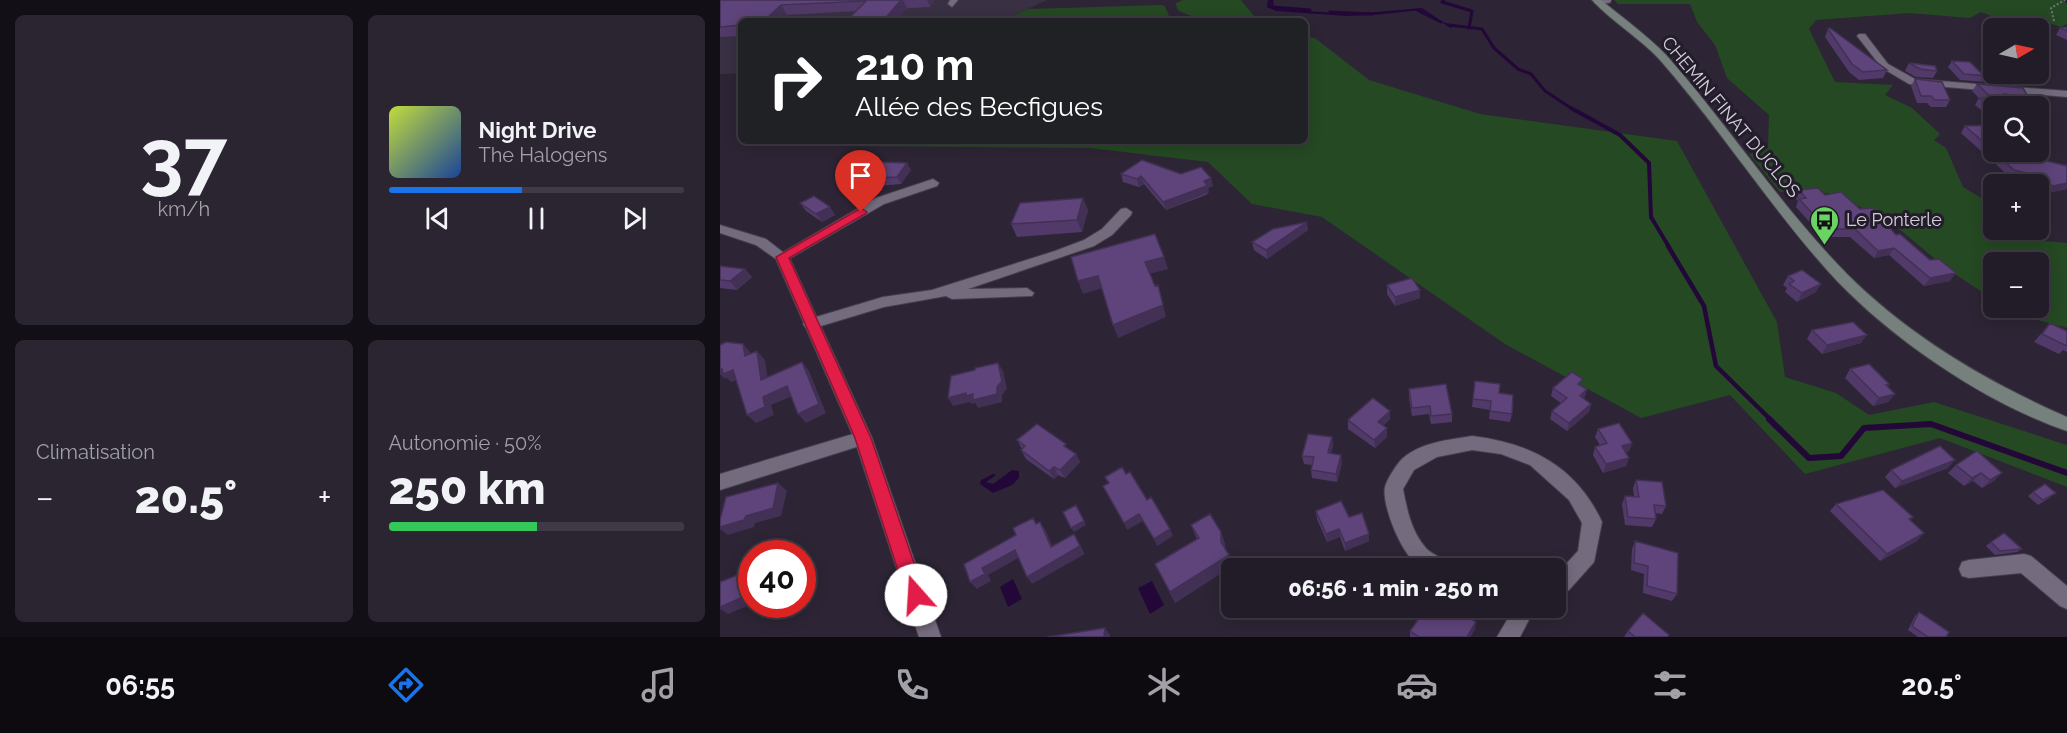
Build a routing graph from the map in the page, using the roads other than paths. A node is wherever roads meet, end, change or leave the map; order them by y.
1 (1597, 0) edge
2 (1608, 0) edge
3 (1862, 36) dead end
4 (2067, 94) edge
5 (933, 183) dead end
6 (1126, 212) dead end
7 (720, 229) edge
8 (782, 257) junction
9 (1027, 293) dead end
10 (933, 294) junction
11 (811, 324) junction
12 (2067, 424) edge
13 (863, 438) junction
14 (720, 482) edge
15 (1424, 558) edge
16 (1969, 569) dead end
17 (1566, 579) edge
18 (2067, 599) edge
19 (1519, 618) edge
20 (930, 637) edge
21 (1508, 637) edge

1 - 2 lane
1 - 12 main road, CHEMIN FINAT DUCLOS
3 - 4 street
5 - 8 street
6 - 10 street
7 - 8 street
8 - 11 street
9 - 10 street
10 - 11 street
11 - 13 street
13 - 14 street
13 - 20 street
15 - 17 street
16 - 18 street
19 - 21 street

